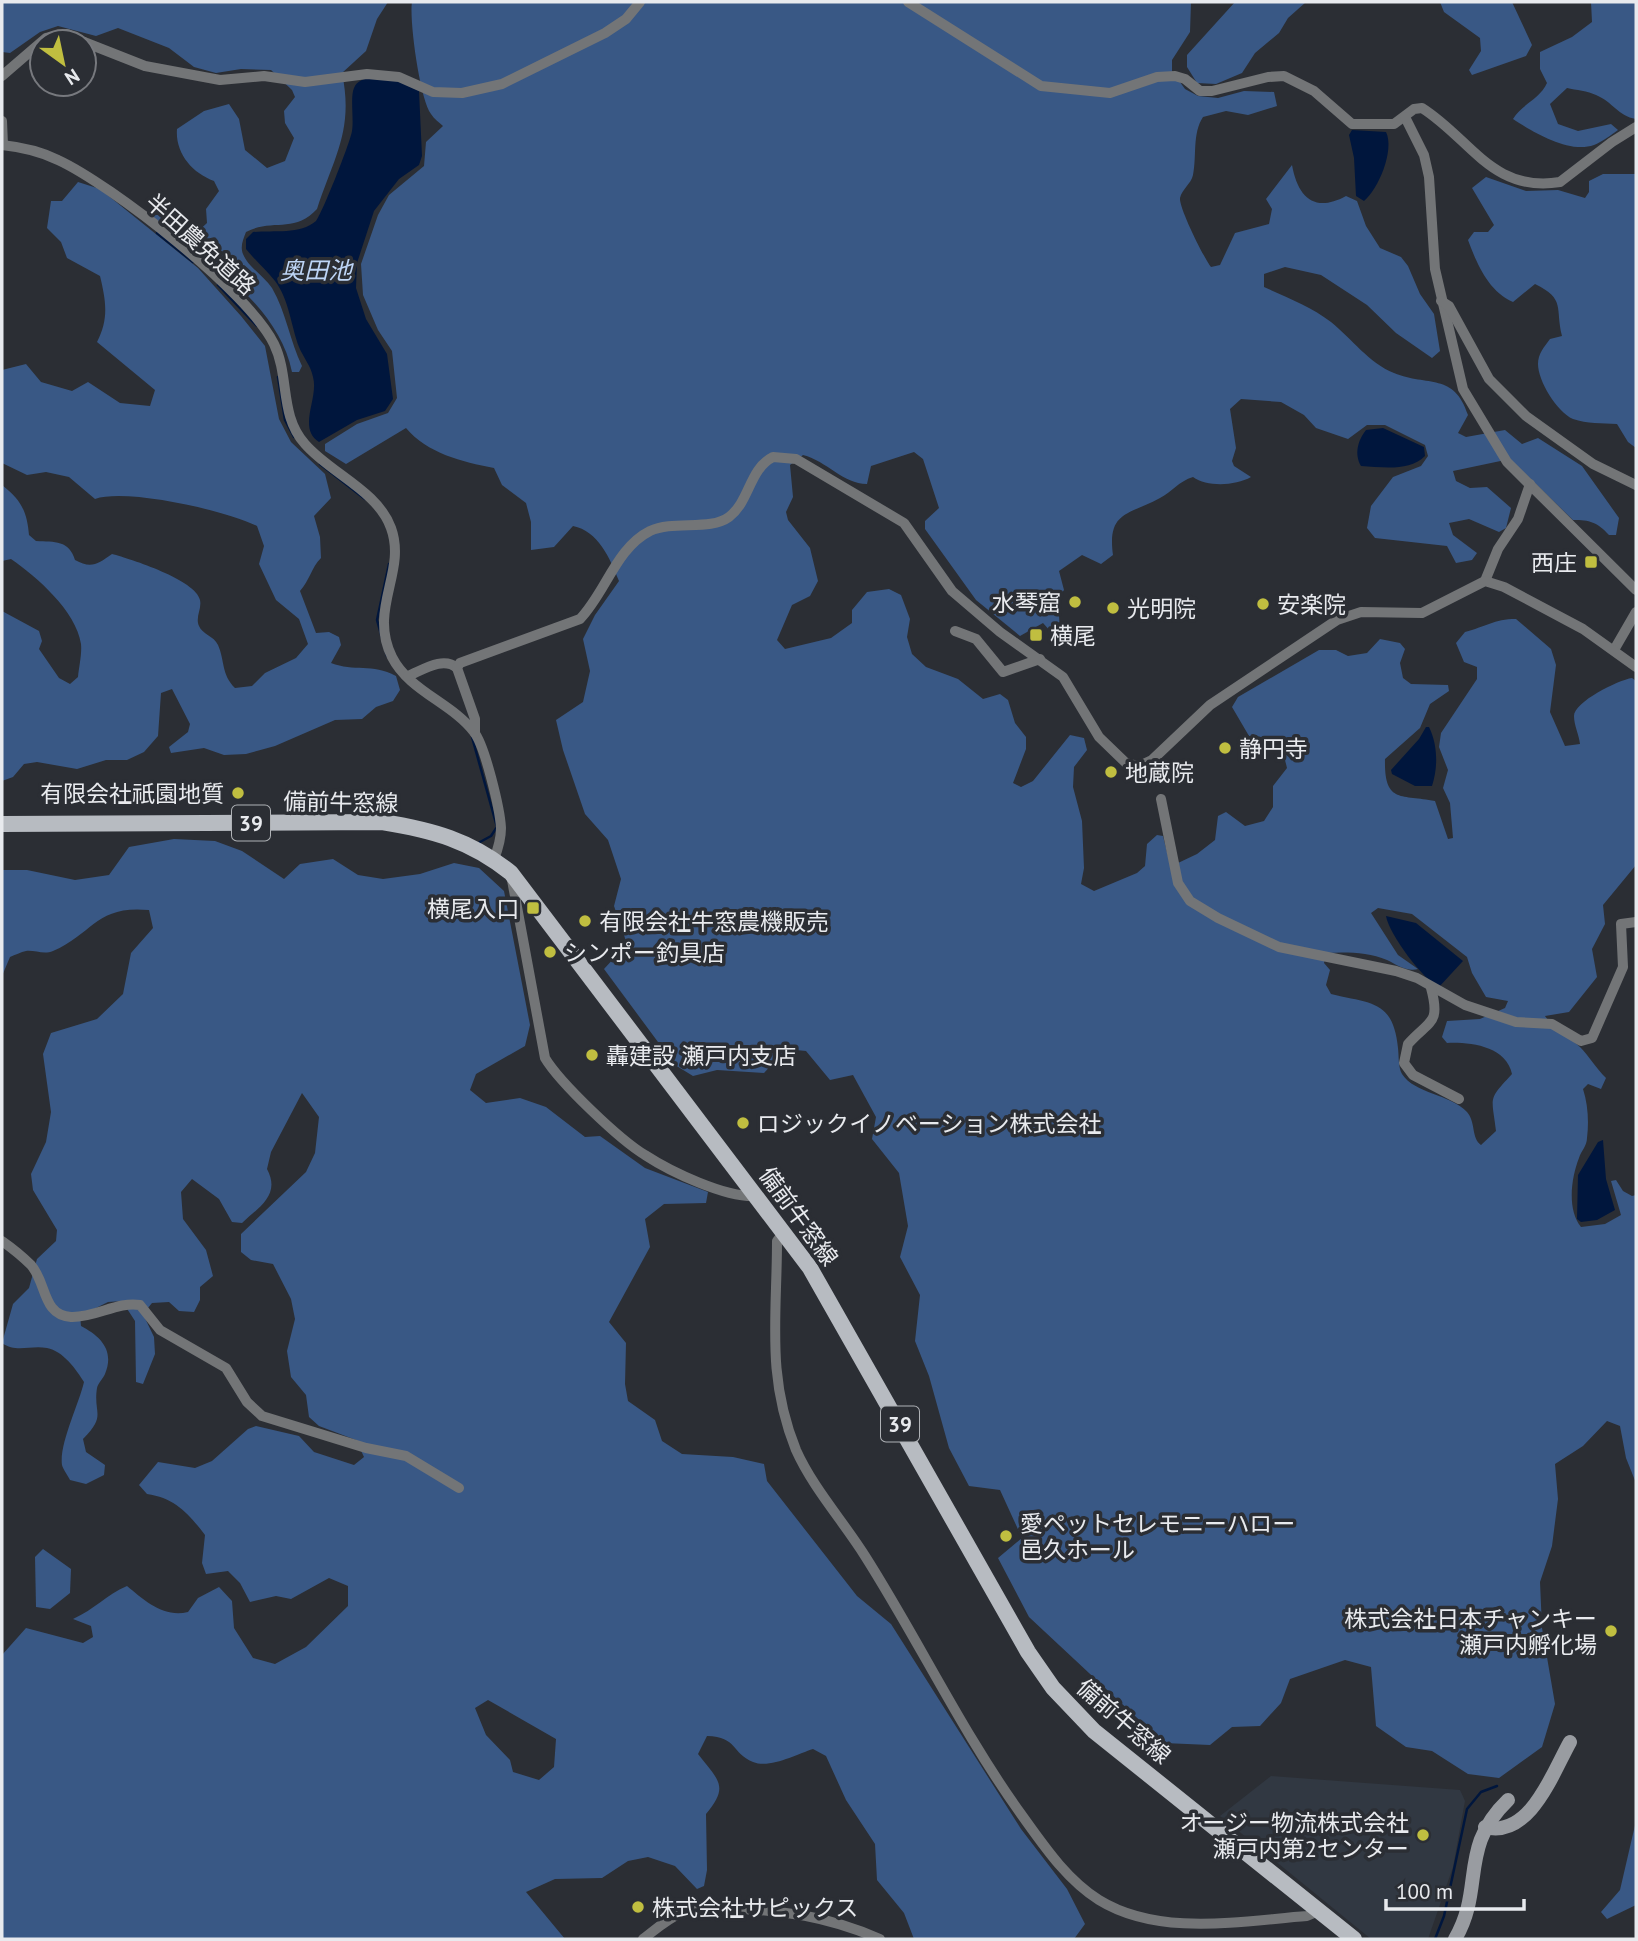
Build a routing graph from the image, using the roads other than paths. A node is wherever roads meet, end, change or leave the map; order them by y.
1 (640, 2) edge
2 (908, 2) edge
3 (98, 48) edge
4 (28, 54) edge
5 (2, 76) edge
6 (1405, 117) junction
7 (2, 121) edge
8 (1636, 127) edge
9 (2, 145) edge
10 (1441, 301) junction
11 (1530, 484) junction
12 (1636, 485) edge
13 (1485, 581) junction
14 (1636, 590) edge
15 (1636, 612) edge
16 (955, 631) dead end
17 (1618, 652) junction
18 (1636, 657) edge
19 (1040, 659) junction
20 (457, 667) junction
21 (1636, 667) edge
22 (408, 676) junction
23 (475, 733) junction
24 (1161, 799) dead end
25 (2, 824) edge
26 (494, 859) junction
27 (511, 873) junction
28 (1636, 922) edge
29 (1431, 988) junction
30 (1459, 1099) dead end
31 (756, 1196) junction
32 (784, 1232) junction
33 (2, 1241) edge
34 (459, 1488) dead end
35 (1570, 1742) dead end
36 (1508, 1800) dead end
37 (1485, 1827) junction
38 (1319, 1911) junction
39 (643, 1939) edge
40 (880, 1939) edge
41 (1354, 1939) edge
42 (1455, 1939) edge

1 - 3 street
2 - 6 street
4 - 5 street
6 - 8 street
6 - 10 street
7 - 9 street
9 - 22 street, 半田農免道路
10 - 11 street
10 - 12 street
11 - 13 street
11 - 14 street
13 - 17 street
13 - 19 street
15 - 17 street
16 - 19 street
17 - 18 street
17 - 21 street
19 - 20 street
20 - 22 street
20 - 23 street
22 - 23 street, 半田農免道路
23 - 26 street
24 - 29 street
25 - 26 main road, 備前牛窓線 / 39
26 - 27 main road, 備前牛窓線 / 39
27 - 31 main road, 備前牛窓線 / 39
27 - 31 street
28 - 29 street
29 - 30 street
31 - 32 main road, 備前牛窓線 / 39
32 - 38 main road, 備前牛窓線 / 39
32 - 38 street
33 - 34 street
35 - 37 street
36 - 37 street
37 - 42 street
38 - 41 main road, 備前牛窓線 / 39
39 - 40 street

